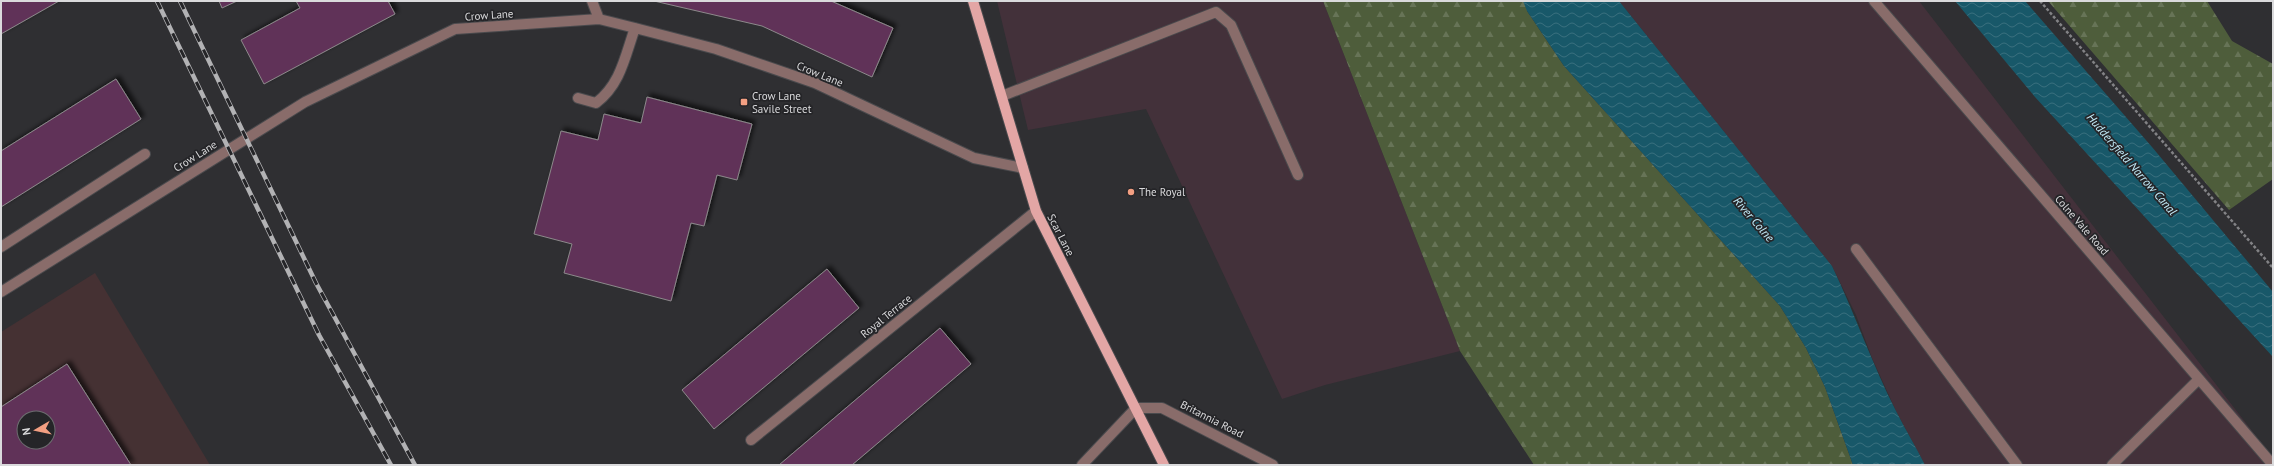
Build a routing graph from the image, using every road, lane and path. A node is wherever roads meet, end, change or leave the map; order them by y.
1 (592, 1) edge
2 (973, 1) edge
3 (1874, 1) edge
4 (2040, 1) edge
5 (599, 19) junction
6 (635, 28) junction
7 (1002, 96) junction
8 (578, 98) dead end
9 (145, 154) dead end
10 (1023, 168) junction
11 (1298, 175) dead end
12 (1036, 211) junction
13 (1, 247) edge
14 (1856, 249) dead end
15 (2273, 268) edge
16 (1, 292) edge
17 (2199, 379) junction
18 (1136, 408) junction
19 (751, 440) dead end
20 (1082, 465) edge
21 (1164, 465) edge
22 (1273, 465) edge
23 (2017, 465) edge
24 (2112, 465) edge
25 (2273, 465) edge

1 - 5 street
2 - 7 main road, Scar Lane
3 - 17 street, Colne Vale Road
4 - 15 path
5 - 6 street, Crow Lane
5 - 16 street, Crow Lane
6 - 8 street
6 - 10 street, Crow Lane
7 - 10 main road, Scar Lane
7 - 11 street
9 - 13 street
10 - 12 main road, Scar Lane
12 - 18 main road, Scar Lane
12 - 19 street, Royal Terrace
14 - 23 street
17 - 24 street
17 - 25 street, Colne Vale Road
18 - 20 street
18 - 21 main road, Scar Lane
18 - 22 street, Britannia Road

